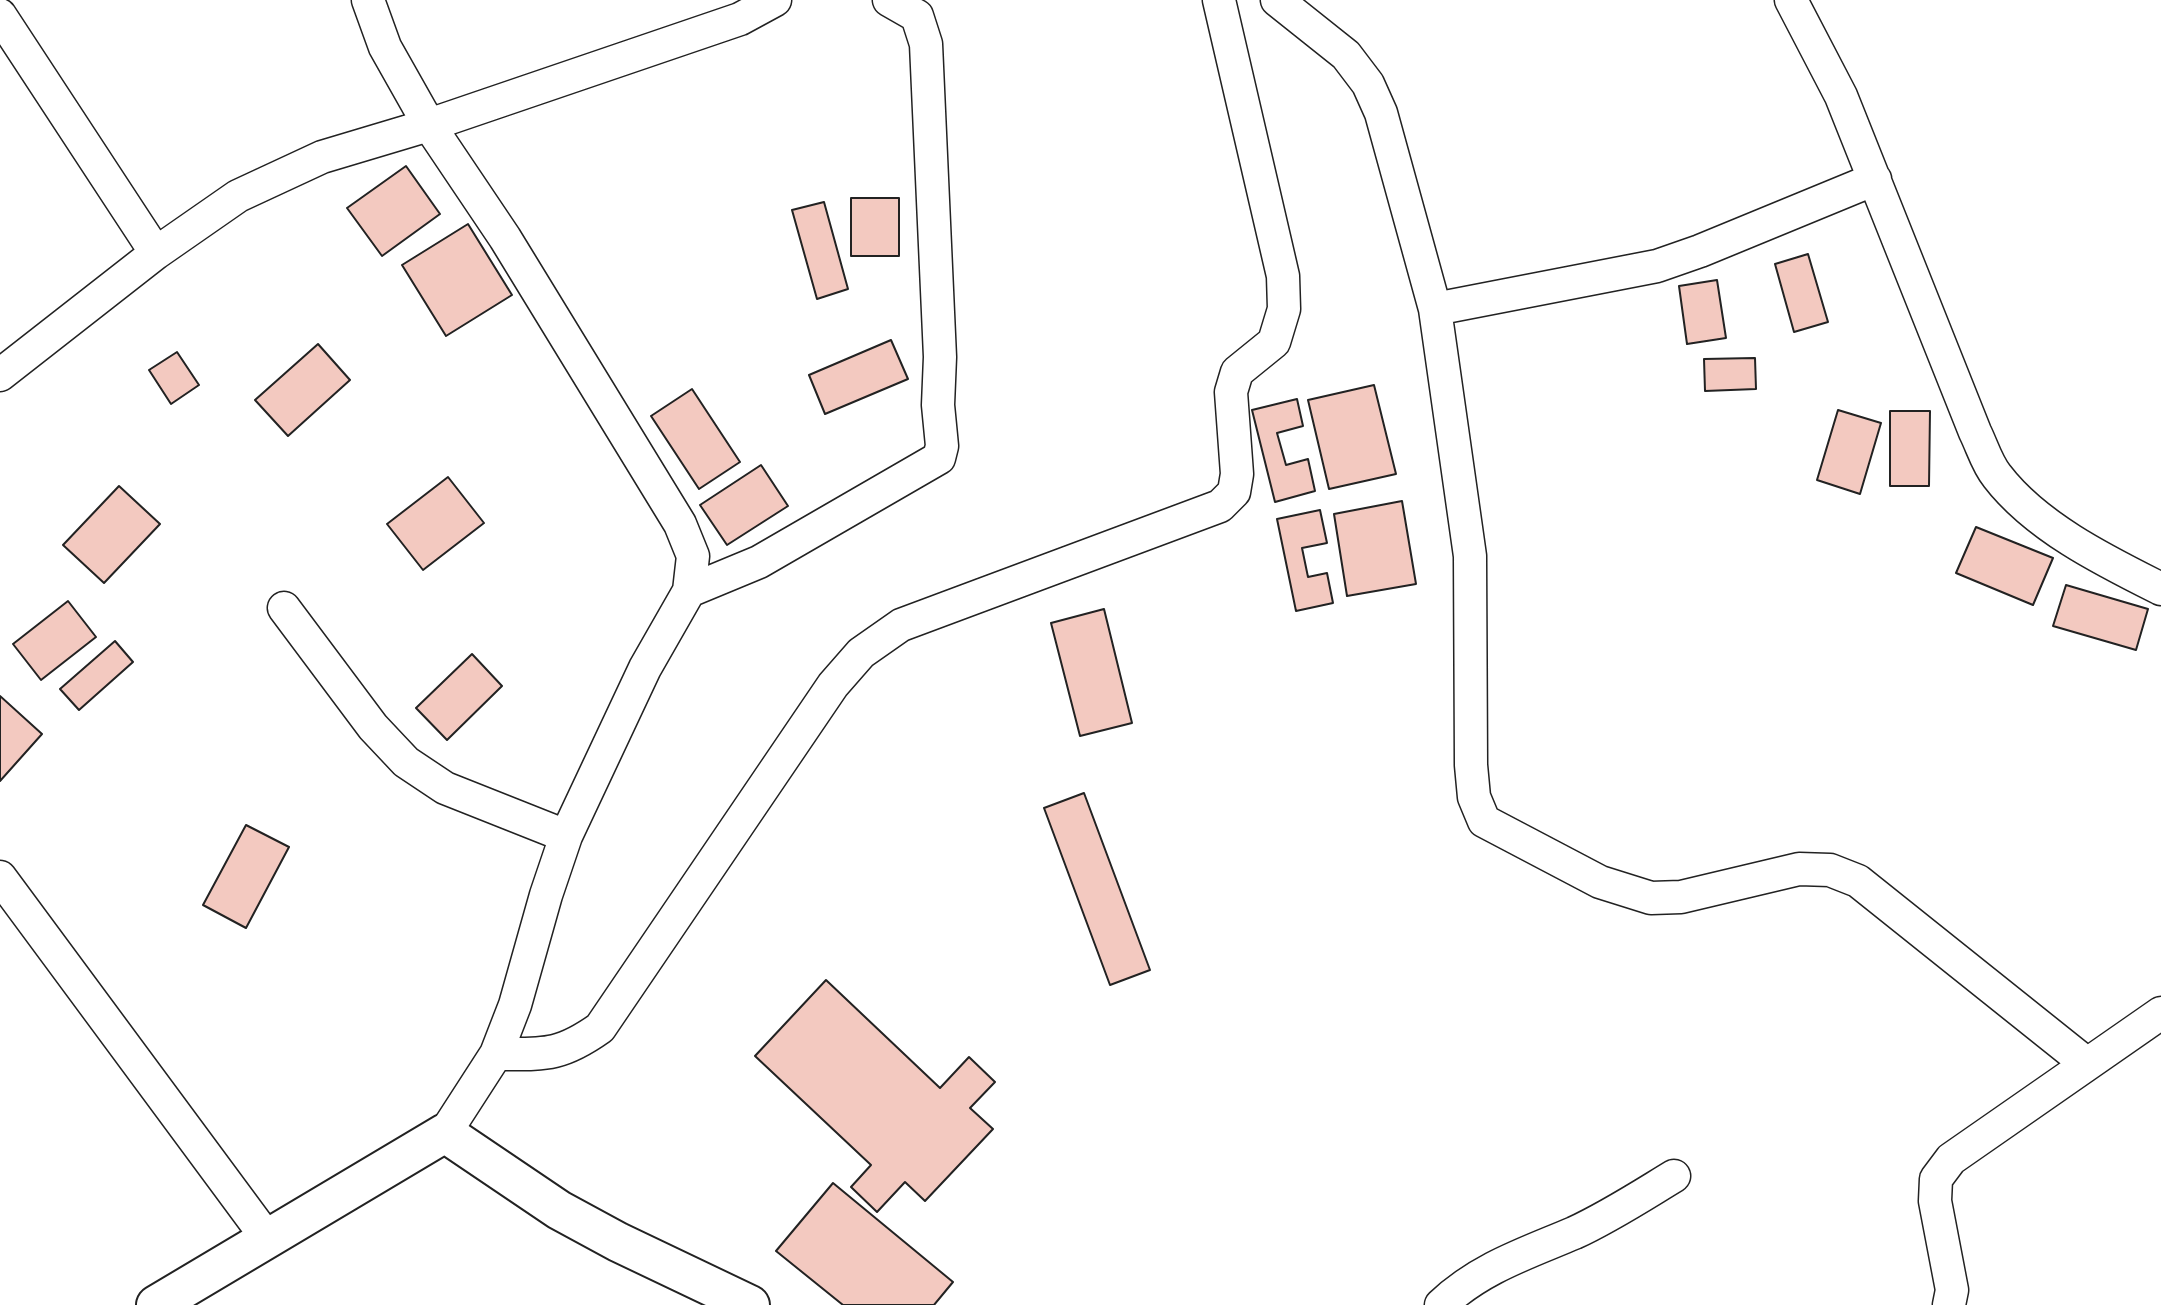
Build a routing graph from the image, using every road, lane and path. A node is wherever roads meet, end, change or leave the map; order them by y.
1 (368, 0) edge
2 (775, 0) edge
3 (889, 0) edge
4 (1219, 0) edge
5 (1277, 0) edge
6 (1791, 0) edge
7 (0, 15) edge
8 (429, 125) junction
9 (1875, 178) junction
10 (156, 253) junction
11 (1435, 309) junction
12 (0, 375) edge
13 (2161, 589) edge
14 (689, 592) junction
15 (284, 608) dead end
16 (566, 836) junction
17 (0, 877) edge
18 (2161, 1013) edge
19 (496, 1054) junction
20 (2087, 1064) junction
21 (445, 1133) junction
22 (1674, 1176) dead end
23 (267, 1238) junction
24 (156, 1305) edge
25 (749, 1305) edge
26 (1441, 1305) edge
27 (1949, 1305) edge

1 - 8 street
2 - 8 street
3 - 14 street
4 - 19 street
5 - 11 street
6 - 9 street
7 - 10 street
8 - 10 street
8 - 14 street
9 - 11 street
9 - 13 street
10 - 12 street
11 - 20 street
14 - 16 street
15 - 16 street
16 - 19 street
17 - 23 street
18 - 20 street
19 - 21 street
20 - 27 street
21 - 23 street
21 - 25 street
22 - 26 street
23 - 24 street

